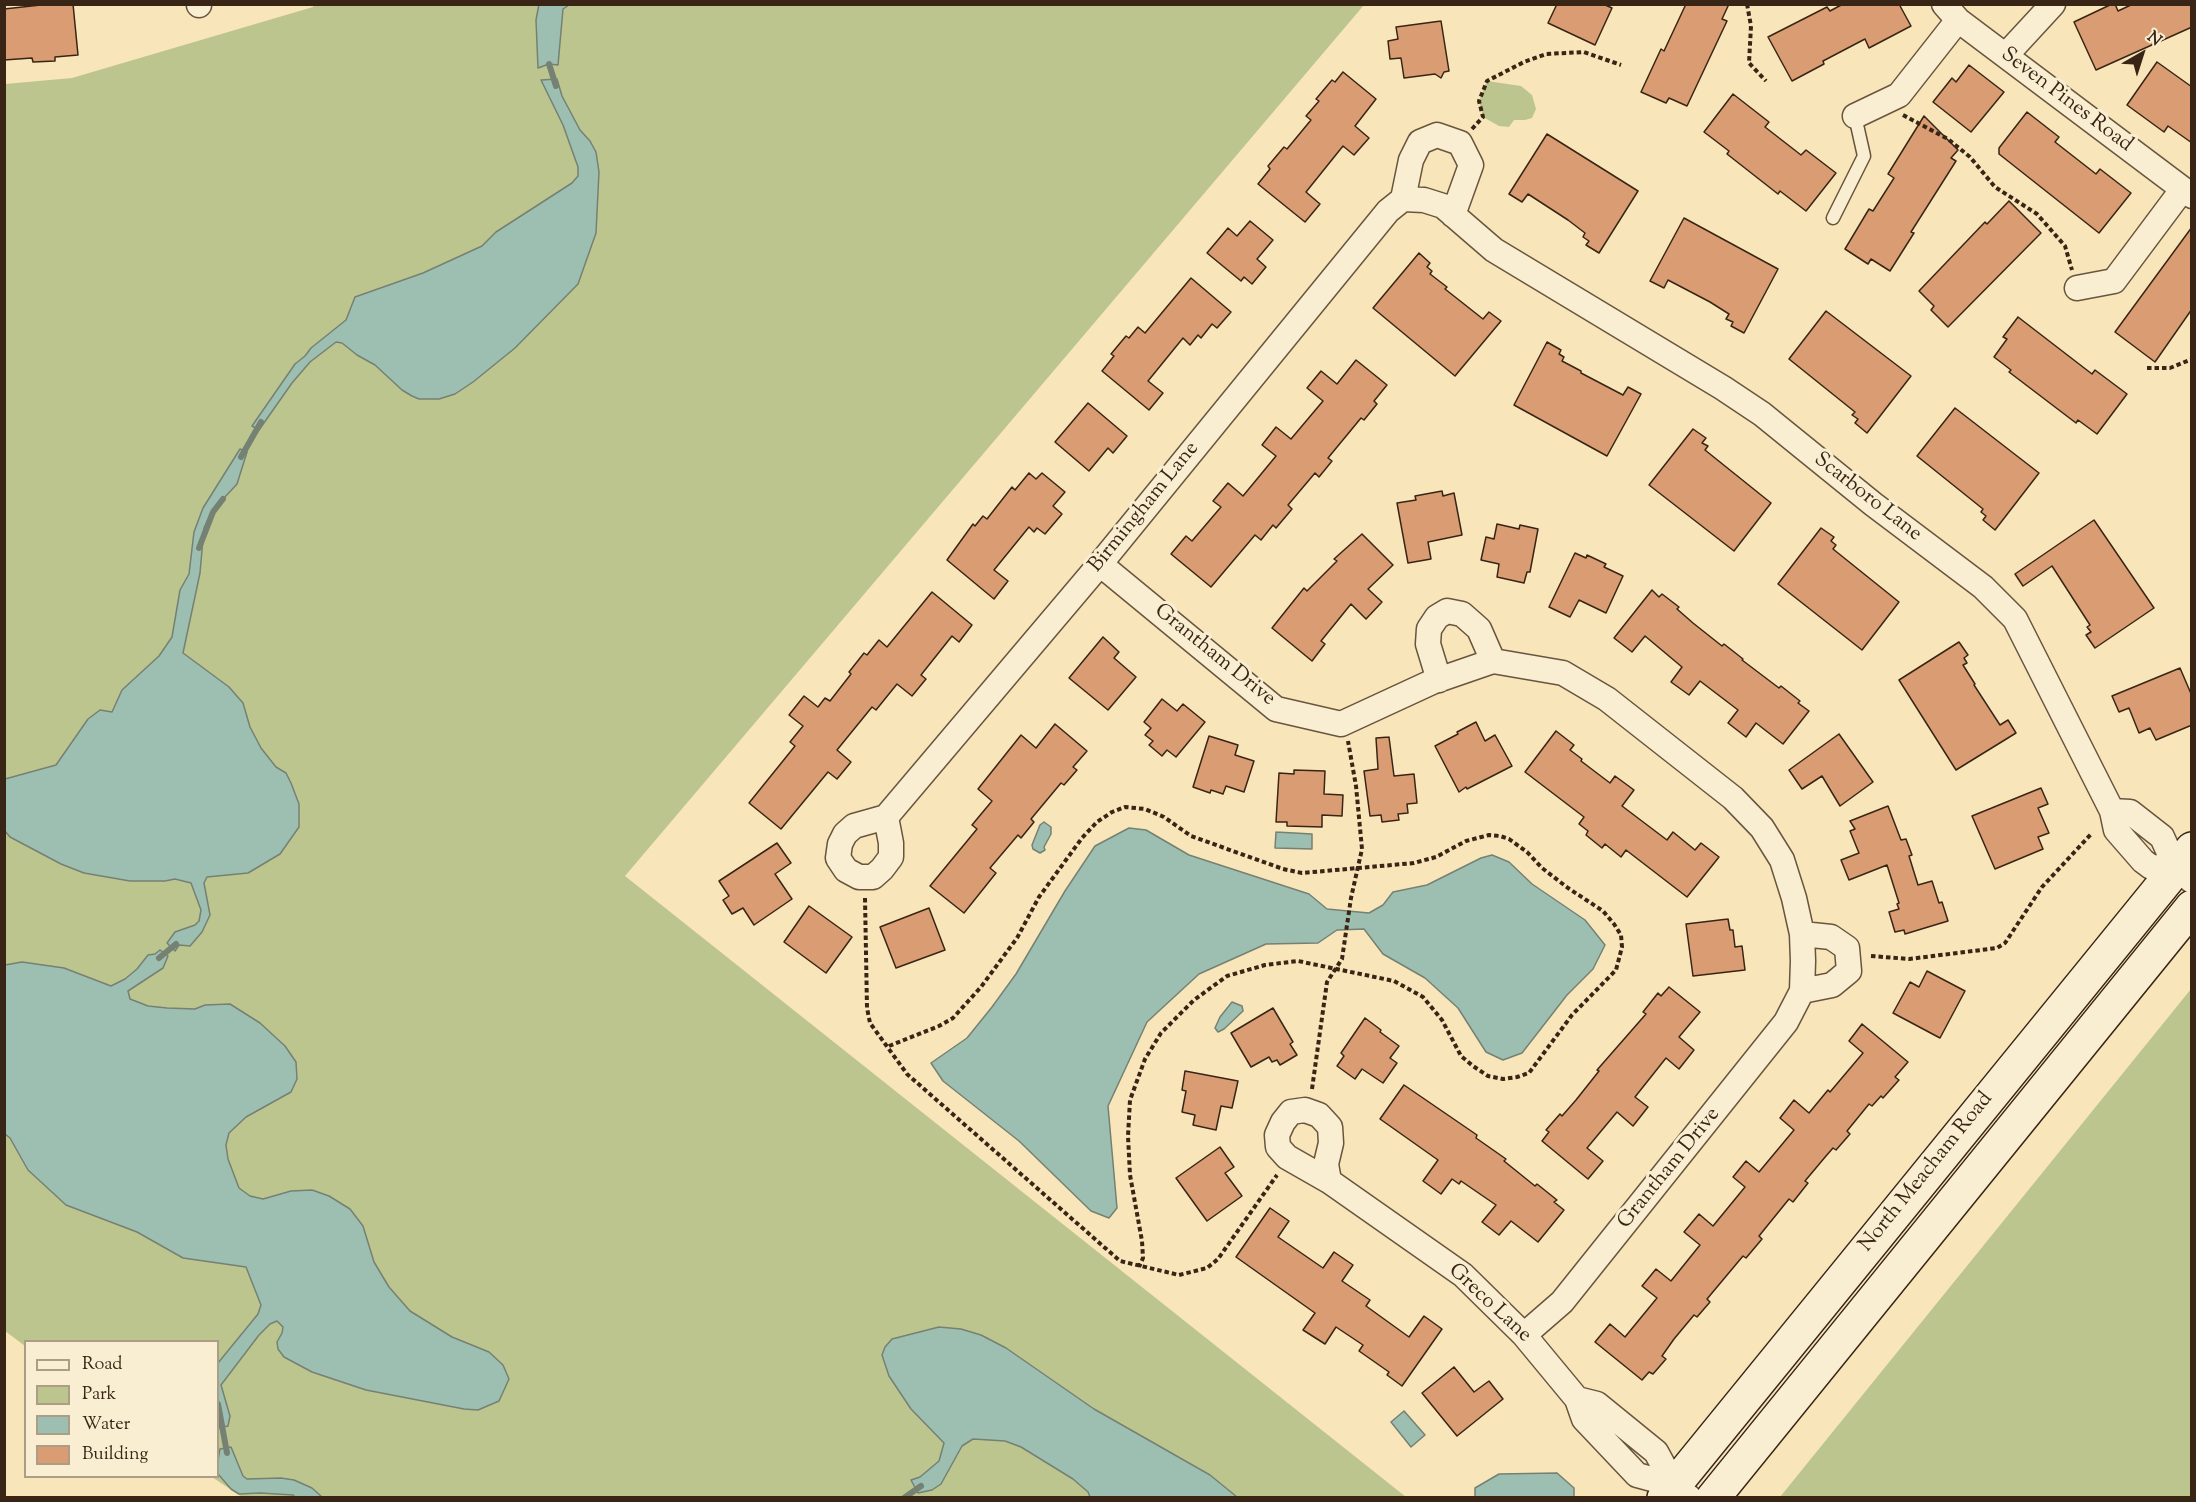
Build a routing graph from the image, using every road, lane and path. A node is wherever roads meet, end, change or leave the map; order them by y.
1 (1747, 4) edge
2 (2053, 4) edge
3 (1951, 12) edge
4 (2006, 55) junction
5 (1621, 65) dead end
6 (1766, 81) dead end
7 (1881, 104) junction
8 (1855, 116) joint
9 (1471, 130) dead end
10 (2187, 193) edge
11 (1403, 199) junction
12 (1453, 215) junction
13 (1833, 218) dead end
14 (2077, 288) joint
15 (2192, 359) edge
16 (2147, 368) dead end
17 (1100, 564) junction
18 (1493, 661) junction
19 (1439, 680) junction
20 (1341, 724) junction
21 (886, 817) dead end
22 (2092, 833) dead end
23 (2186, 866) edge
24 (1359, 868) junction
25 (865, 897) dead end
26 (2192, 907) edge
27 (1802, 934) junction
28 (1871, 956) dead end
29 (1336, 968) junction
30 (1802, 991) junction
31 (889, 1046) junction
32 (1312, 1089) dead end
33 (1277, 1175) dead end
34 (1329, 1181) dead end
35 (1139, 1267) junction
36 (1524, 1335) junction
37 (1577, 1399) junction
38 (1676, 1493) edge
39 (1713, 1497) edge

1 - 6 path
2 - 4 street
3 - 4 street, Seven Pines Road
3 - 7 street
4 - 10 street, Seven Pines Road
5 - 9 path
7 - 8 street
7 - 14 path
8 - 13 lane
10 - 14 street
11 - 12 street
11 - 12 street
11 - 17 street, Birmingham Lane
12 - 23 street, Scarboro Lane
15 - 16 path
17 - 20 street, Grantham Drive
17 - 21 street, Birmingham Lane
18 - 19 street, Grantham Drive
18 - 19 street
18 - 27 street, Grantham Drive
19 - 20 street, Grantham Drive
20 - 24 path
22 - 28 path
23 - 38 main road, North Meacham Road
24 - 29 path
24 - 29 path
24 - 31 path
25 - 31 path
26 - 39 main road, North Meacham Road
27 - 30 street, Grantham Drive
27 - 30 street
29 - 32 path
29 - 35 path
30 - 36 street, Grantham Drive
31 - 35 path
33 - 35 path
34 - 36 street, Greco Lane
36 - 37 street, Greco Lane
37 - 38 street, Greco Lane
37 - 38 street, Greco Lane

